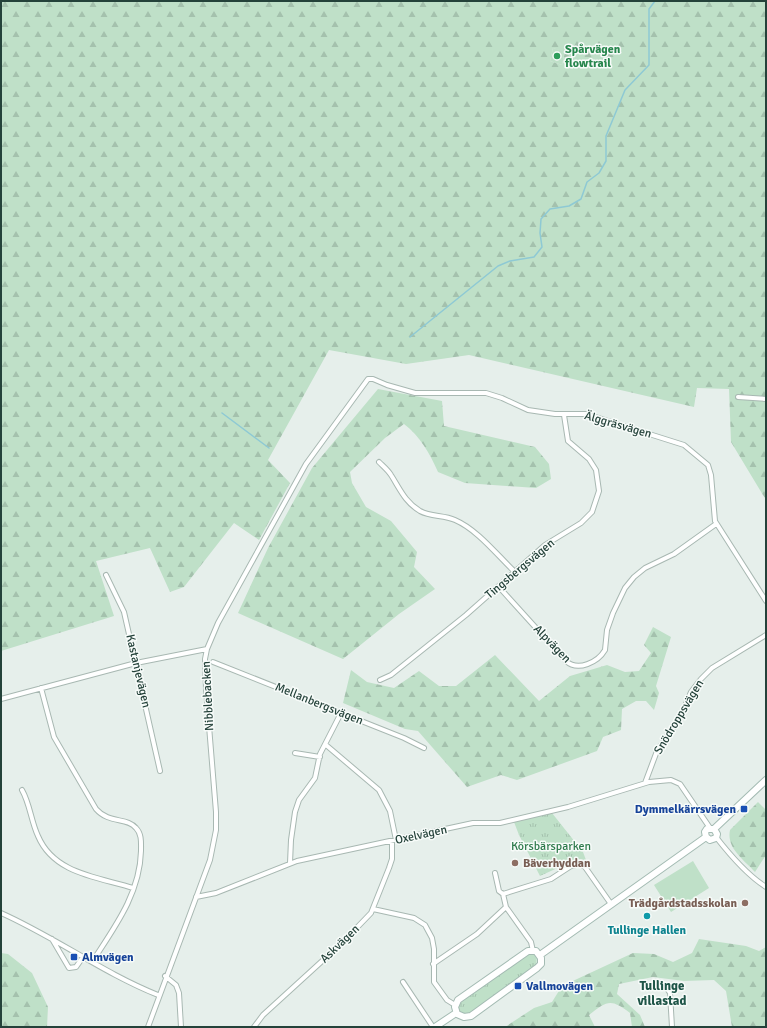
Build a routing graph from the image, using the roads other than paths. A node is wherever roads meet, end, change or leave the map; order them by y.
1 (373, 379) joint
2 (738, 397) dead end
3 (766, 399) edge
4 (564, 415) junction
5 (379, 462) dead end
6 (716, 524) junction
7 (515, 572) junction
8 (106, 575) dead end
9 (499, 587) junction
10 (766, 601) edge
11 (766, 635) edge
12 (207, 649) junction
13 (213, 662) dead end
14 (136, 663) junction
15 (380, 680) dead end
16 (40, 688) junction
17 (1, 699) edge
18 (341, 712) junction
19 (326, 745) junction
20 (424, 748) dead end
21 (295, 753) dead end
22 (320, 757) junction
23 (160, 771) dead end
24 (766, 780) edge
25 (647, 783) junction
26 (22, 790) dead end
27 (712, 828) junction
28 (706, 837) junction
29 (716, 837) junction
30 (394, 840) junction
31 (290, 863) junction
32 (495, 873) dead end
33 (766, 886) edge
34 (133, 888) junction
35 (503, 894) junction
36 (196, 897) junction
37 (611, 904) junction
38 (506, 907) junction
39 (373, 909) junction
40 (1, 913) edge
41 (52, 938) junction
42 (532, 951) junction
43 (540, 955) junction
44 (83, 957) junction
45 (92, 962) junction
46 (433, 964) junction
47 (165, 976) junction
48 (403, 982) dead end
49 (668, 990) dead end
50 (158, 995) junction
51 (455, 1005) junction
52 (456, 1013) junction
53 (148, 1027) edge
54 (181, 1027) edge
55 (254, 1027) edge
56 (434, 1027) edge
57 (672, 1027) edge

1 - 4 street, Älggräsvägen
1 - 12 street, Nibblebacken
2 - 3 street
4 - 6 street, Älggräsvägen
4 - 7 street, Tingsbergsvägen
5 - 7 street
6 - 9 street, Alpvägen
6 - 10 street, Älggräsvägen
7 - 9 street, Tingsbergsvägen
8 - 14 street, Kastanjevägen
9 - 15 street, Tingsbergsvägen
11 - 25 street, Snödroppsvägen
12 - 14 street
12 - 36 street, Nibblebacken
13 - 18 street, Mellanbergsvägen
14 - 16 street
14 - 23 street, Kastanjevägen
16 - 17 street
16 - 34 street
18 - 19 street
18 - 20 street, Mellanbergsvägen
19 - 22 street
19 - 30 street, Askvägen
21 - 22 street
22 - 31 street
24 - 27 street
25 - 27 street
25 - 30 street, Oxelvägen
26 - 34 street
27 - 28 street
27 - 29 street
28 - 29 street
28 - 37 street
29 - 33 street
30 - 31 street, Oxelvägen
30 - 39 street, Askvägen
31 - 36 street, Oxelvägen
32 - 35 street
34 - 45 street
35 - 37 street
35 - 38 street
36 - 47 street, Nibblebacken
37 - 43 street
38 - 42 street
38 - 46 street
39 - 46 street
39 - 55 street, Askvägen
40 - 41 street
41 - 44 street
41 - 44 street
42 - 43 street
42 - 51 street
43 - 52 street
44 - 45 street
45 - 50 street
46 - 51 street
47 - 50 street, Nibblebacken
47 - 54 street
48 - 56 street
49 - 57 street
50 - 53 street, Nibblebacken
51 - 52 street
52 - 56 street

